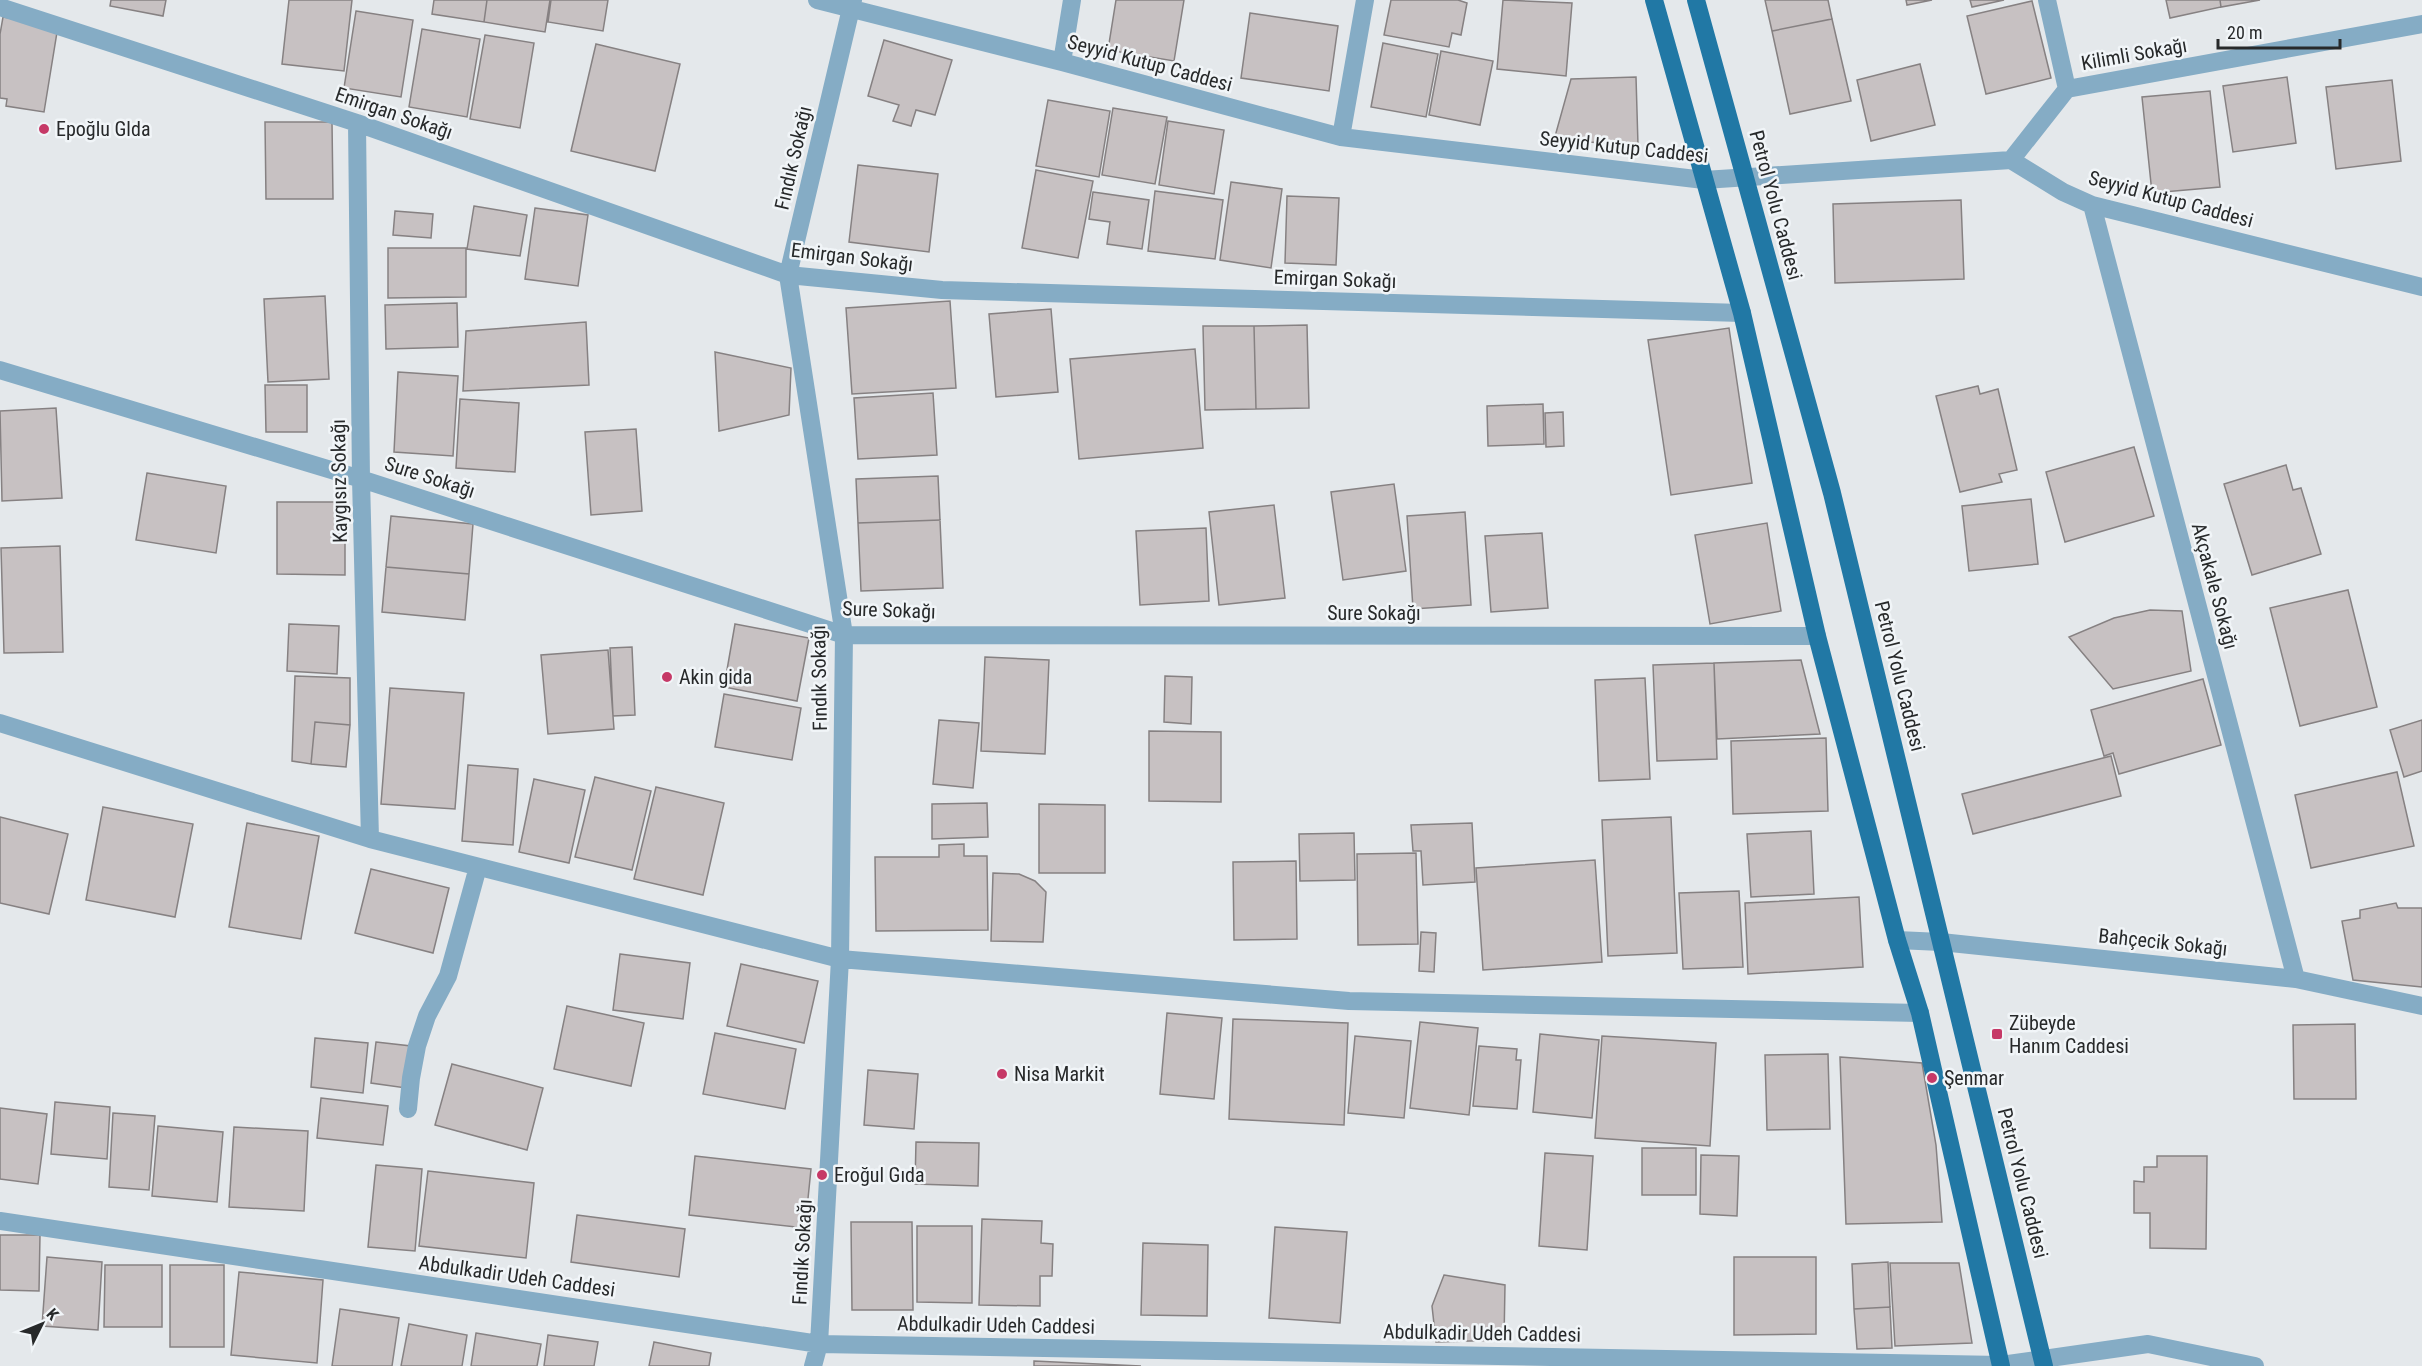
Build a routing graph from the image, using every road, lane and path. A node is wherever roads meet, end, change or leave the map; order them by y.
1 (817, 0) edge
2 (1072, 0) edge
3 (1365, 0) edge
4 (1654, 0) edge
5 (1696, 0) edge
6 (2047, 0) edge
7 (853, 5) edge
8 (0, 7) edge
9 (2422, 24) edge
10 (1062, 62) junction
11 (2067, 89) junction
12 (357, 123) junction
13 (1341, 138) junction
14 (2011, 160) junction
15 (1745, 177) junction
16 (1704, 180) junction
17 (2092, 205) junction
18 (789, 275) junction
19 (2422, 287) edge
20 (1742, 313) junction
21 (0, 370) edge
22 (361, 478) junction
23 (844, 635) junction
24 (1816, 636) junction
25 (0, 723) edge
26 (370, 839) junction
27 (478, 867) junction
28 (1897, 940) junction
29 (1941, 942) junction
30 (840, 959) junction
31 (2296, 979) junction
32 (2422, 1006) edge
33 (1920, 1013) junction
34 (408, 1109) dead end
35 (0, 1221) edge
36 (819, 1344) junction
37 (2043, 1362) edge
38 (2001, 1365) edge
39 (813, 1366) edge
40 (2255, 1366) edge

1 - 7 street, Seyyid Kutup Caddesi
2 - 10 street
3 - 13 street
4 - 16 main road
5 - 15 main road, Petrol Yolu Caddesi
6 - 11 street
7 - 10 street, Seyyid Kutup Caddesi
7 - 18 street, Fındık Sokağı
8 - 12 street, Emirgan Sokağı
9 - 11 street, Kilimli Sokağı
10 - 13 street, Seyyid Kutup Caddesi
11 - 14 street
12 - 18 street, Emirgan Sokağı
12 - 22 street, Kaygısız Sokağı
13 - 16 street, Seyyid Kutup Caddesi
14 - 15 street, Seyyid Kutup Caddesi
14 - 17 street, Seyyid Kutup Caddesi
15 - 16 street, Seyyid Kutup Caddesi
15 - 29 main road, Petrol Yolu Caddesi
16 - 20 main road
17 - 19 street, Seyyid Kutup Caddesi
17 - 31 street, Akçakale Sokağı
18 - 20 street, Emirgan Sokağı
18 - 23 street, Fındık Sokağı
20 - 24 main road
21 - 22 street, Sure Sokağı
22 - 23 street, Sure Sokağı
22 - 26 street, Kaygısız Sokağı
23 - 24 street, Sure Sokağı
23 - 30 street, Fındık Sokağı
24 - 28 main road
25 - 26 street
26 - 27 street
27 - 30 street
27 - 34 street
28 - 29 street, Bahçecik Sokağı
28 - 33 main road
29 - 31 street, Bahçecik Sokağı
29 - 37 main road, Petrol Yolu Caddesi
30 - 33 street
30 - 36 street, Fındık Sokağı
31 - 32 street, Bahçecik Sokağı
33 - 38 main road
35 - 36 street, Abdulkadir Udeh Caddesi
36 - 38 street, Abdulkadir Udeh Caddesi
36 - 39 street, Fındık Sokağı
37 - 38 street, Abdulkadir Udeh Caddesi
37 - 40 street, Abdulkadir Udeh Caddesi

